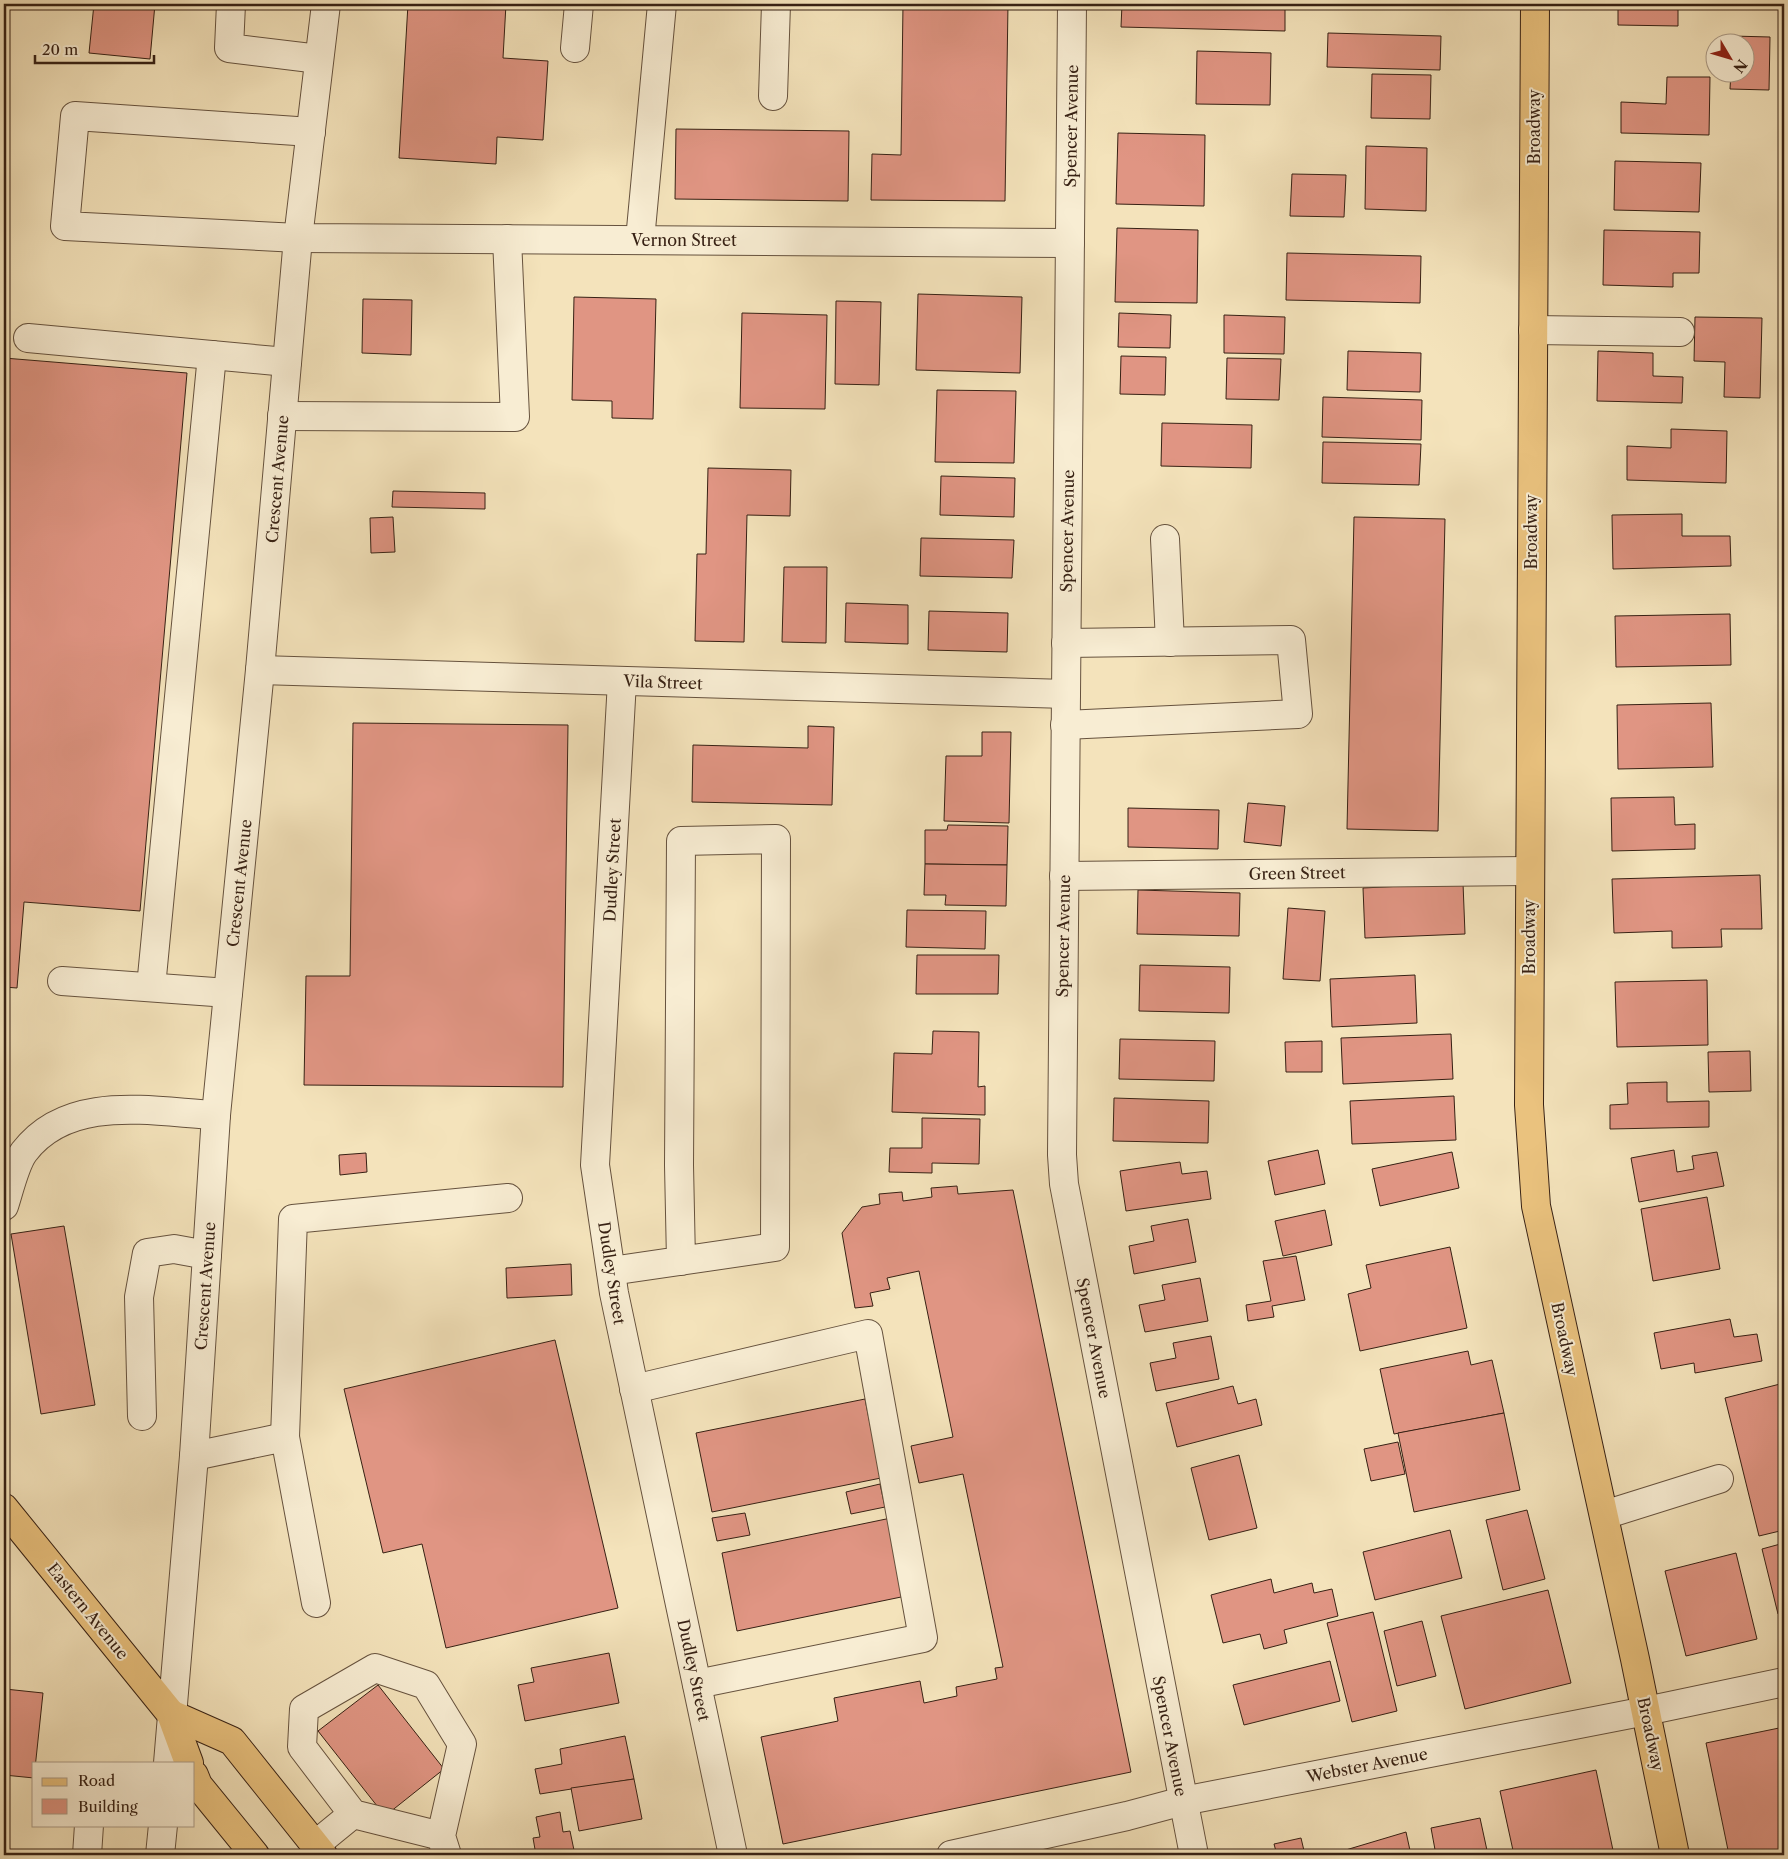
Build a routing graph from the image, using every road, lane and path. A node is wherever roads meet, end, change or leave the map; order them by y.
1 (231, 4) edge
2 (326, 4) edge
3 (579, 4) edge
4 (662, 4) edge
5 (776, 4) edge
6 (1072, 4) edge
7 (1534, 4) edge
8 (575, 48) dead end
9 (319, 59) junction
10 (773, 96) dead end
11 (311, 132) junction
12 (298, 238) junction
13 (507, 239) junction
14 (640, 240) junction
15 (1070, 243) junction
16 (1533, 330) junction
17 (1680, 332) dead end
18 (28, 338) dead end
19 (212, 355) junction
20 (287, 362) junction
21 (282, 416) junction
22 (1165, 539) dead end
23 (1170, 642) junction
24 (1066, 643) junction
25 (260, 670) junction
26 (622, 681) junction
27 (1066, 694) junction
28 (1065, 725) junction
29 (1530, 871) junction
30 (1064, 876) junction
31 (62, 981) dead end
32 (151, 987) junction
33 (228, 993) junction
34 (216, 1115) junction
35 (508, 1198) dead end
36 (4, 1206) edge
37 (207, 1255) junction
38 (681, 1261) junction
39 (611, 1271) junction
40 (634, 1389) junction
41 (142, 1416) dead end
42 (285, 1437) junction
43 (194, 1456) junction
44 (1718, 1479) dead end
45 (4, 1508) edge
46 (1604, 1515) junction
47 (316, 1603) dead end
48 (1784, 1682) edge
49 (697, 1684) junction
50 (1646, 1711) junction
51 (171, 1714) junction
52 (168, 1762) edge
53 (189, 1762) edge
54 (195, 1778) edge
55 (1183, 1801) junction
56 (353, 1814) junction
57 (89, 1826) edge
58 (163, 1826) edge
59 (444, 1846) edge
60 (319, 1850) edge
61 (87, 1855) edge
62 (160, 1855) edge
63 (255, 1855) edge
64 (733, 1855) edge
65 (951, 1855) edge
66 (1194, 1855) edge
67 (1675, 1855) edge

1 - 9 street
2 - 9 street, Crescent Avenue
3 - 8 street
4 - 14 street
5 - 10 street
6 - 15 street, Spencer Avenue
7 - 16 main road, Broadway
9 - 11 street, Crescent Avenue
11 - 12 street, Crescent Avenue
11 - 12 street, Vernon Street
12 - 13 street, Vernon Street
12 - 20 street, Crescent Avenue
13 - 14 street, Vernon Street
13 - 21 street
14 - 15 street, Vernon Street
15 - 24 street, Spencer Avenue
16 - 17 street
16 - 29 main road, Broadway
18 - 19 street
19 - 20 street
19 - 32 street
20 - 21 street, Crescent Avenue
21 - 25 street, Crescent Avenue
22 - 23 street
23 - 24 street
23 - 28 street
24 - 27 street, Spencer Avenue
25 - 26 street, Vila Street
25 - 33 street, Crescent Avenue
26 - 27 street, Vila Street
26 - 39 street, Dudley Street
27 - 28 street, Spencer Avenue
28 - 30 street, Spencer Avenue
29 - 30 street, Green Street
29 - 46 main road, Broadway
30 - 55 street, Spencer Avenue
31 - 32 street
32 - 33 street
33 - 34 street, Crescent Avenue
34 - 36 street
34 - 37 street, Crescent Avenue
35 - 42 street
37 - 41 street
37 - 43 street, Crescent Avenue
38 - 38 street
38 - 39 street
39 - 40 street, Dudley Street
40 - 49 street, Dudley Street
40 - 49 street
42 - 43 street
42 - 47 street
43 - 51 street, Crescent Avenue
44 - 46 street
45 - 51 main road, Eastern Avenue
46 - 50 main road, Broadway
48 - 50 street, Webster Avenue
49 - 64 street, Dudley Street
50 - 55 street, Webster Avenue
50 - 67 main road, Broadway
51 - 52 street, Crescent Avenue
51 - 53 main road, Eastern Avenue
51 - 60 main road, Eastern Avenue
54 - 63 main road
55 - 65 street, Webster Avenue
55 - 66 street, Spencer Avenue
56 - 59 street
56 - 59 street
56 - 60 street
57 - 61 street
58 - 62 street

